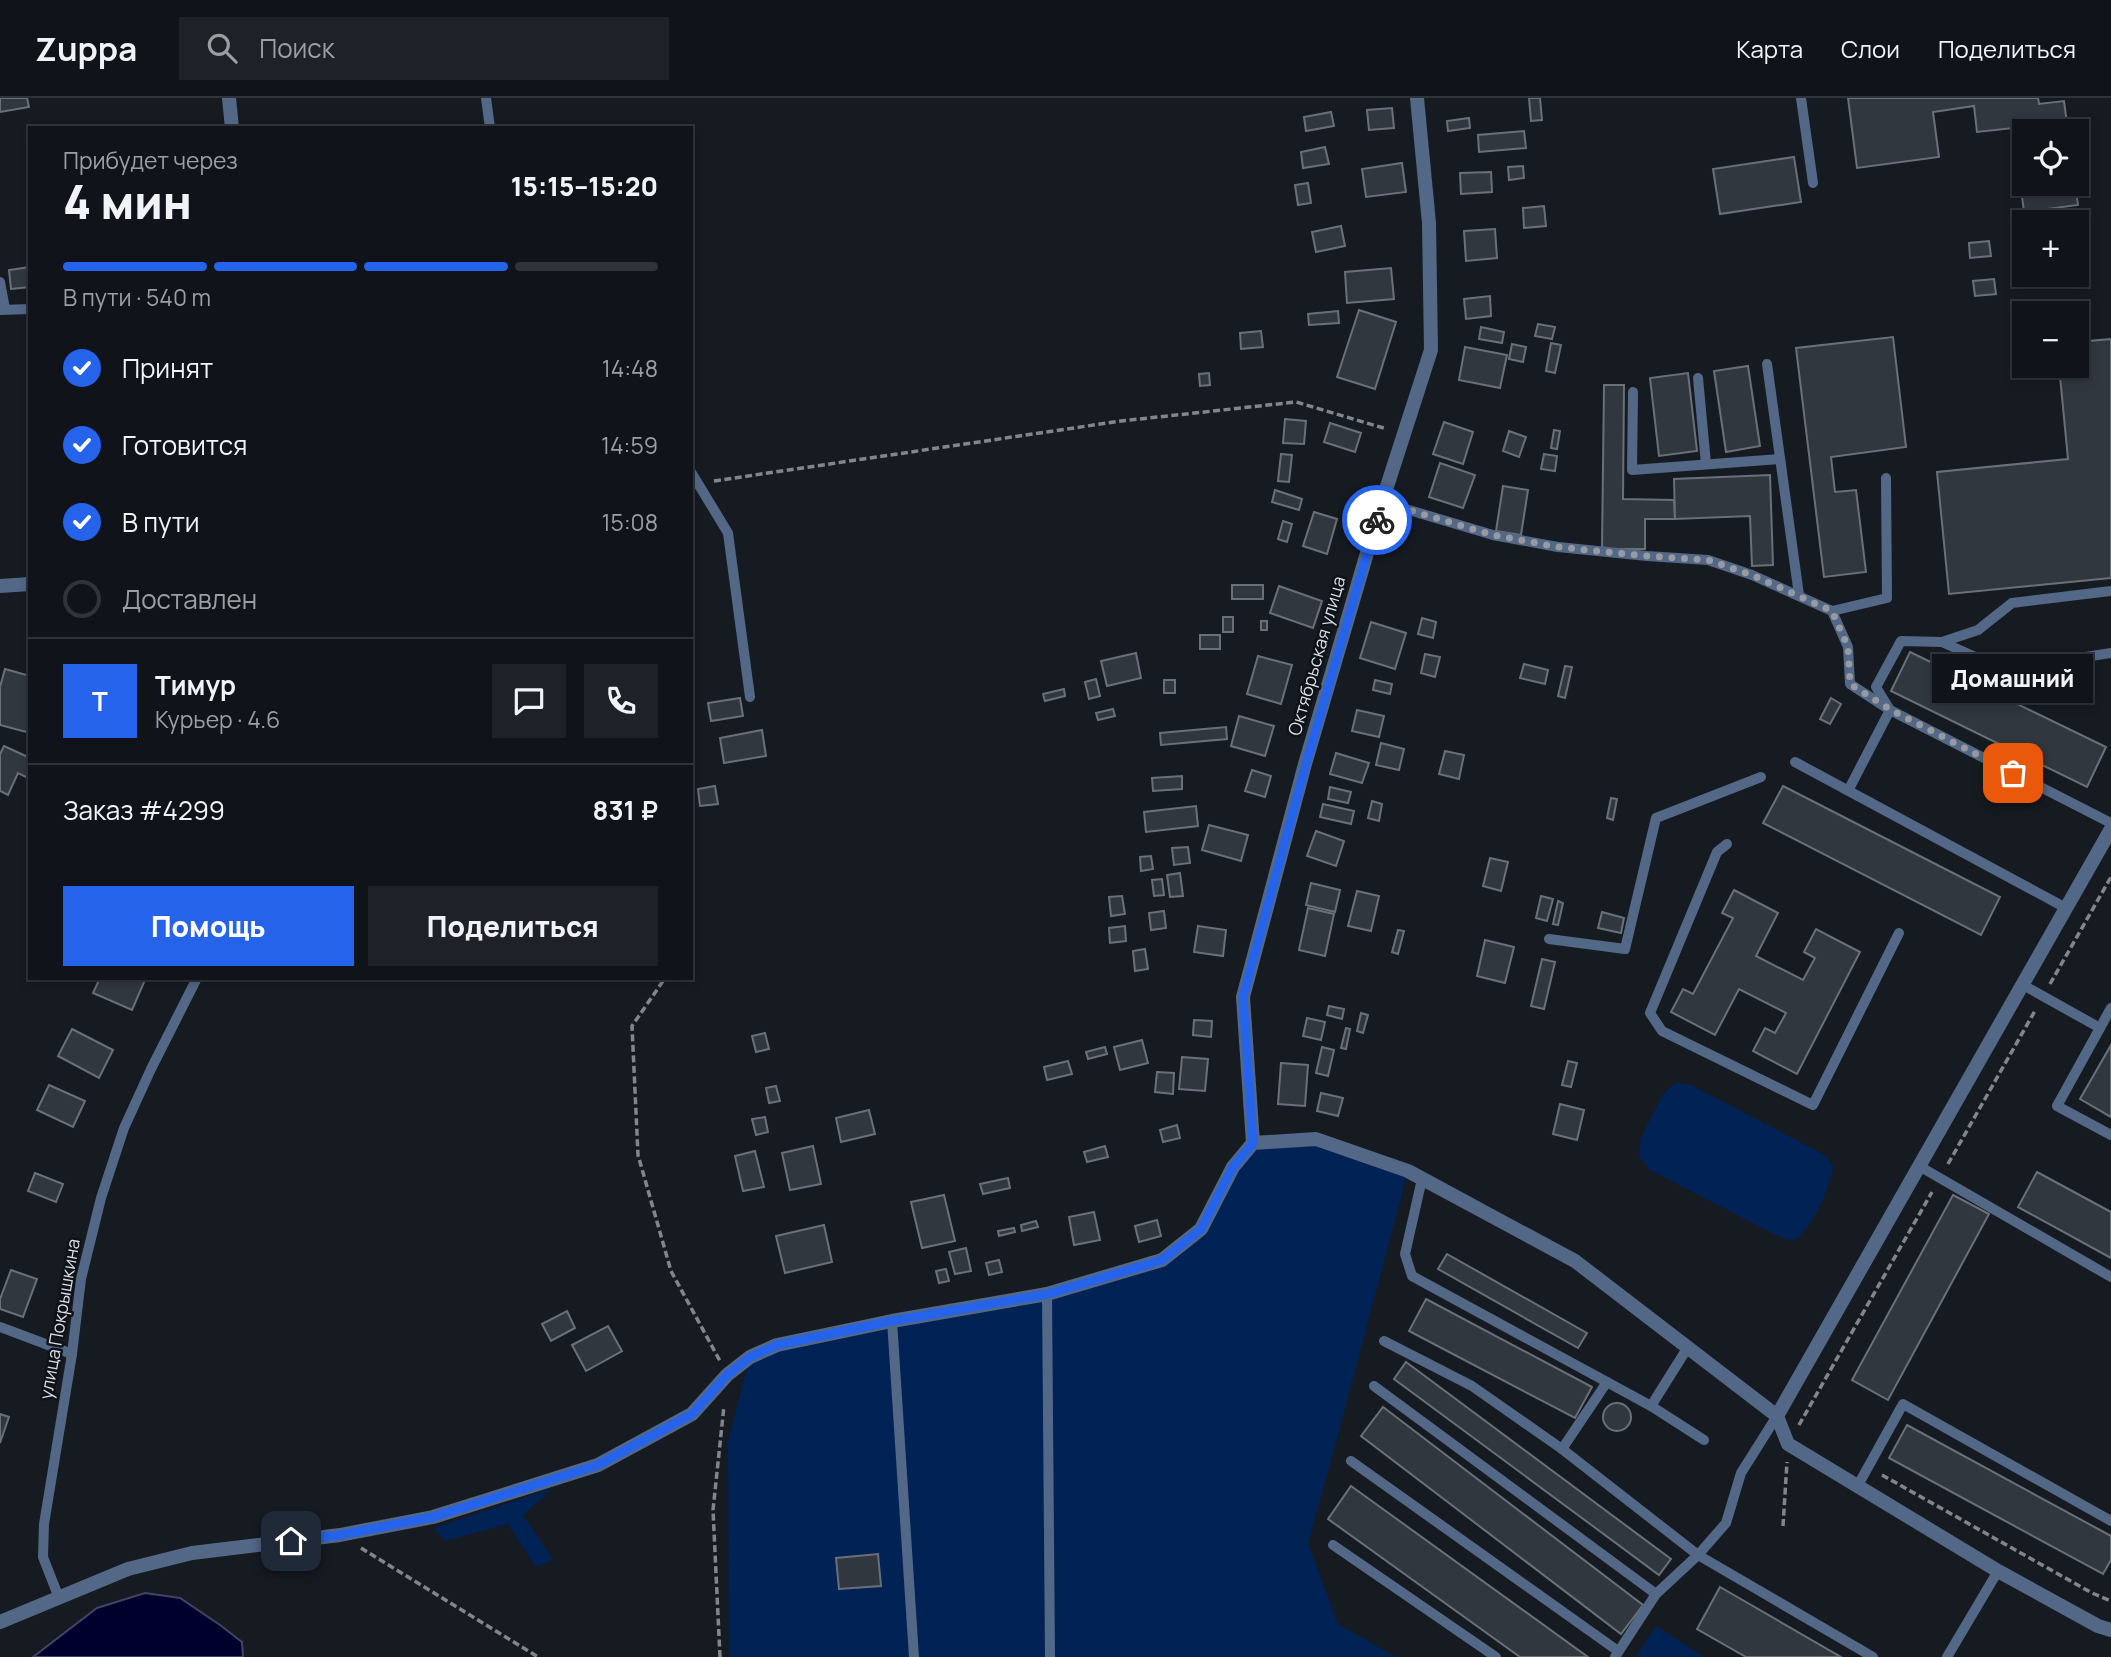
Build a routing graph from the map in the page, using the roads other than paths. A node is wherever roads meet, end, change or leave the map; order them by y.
1 (229, 98) edge
2 (486, 98) edge
3 (1417, 98) edge
4 (1801, 98) edge
5 (232, 126) edge
6 (490, 126) edge
7 (1814, 183) dead end
8 (0, 282) edge
9 (28, 309) edge
10 (2, 310) edge
11 (1767, 364) dead end
12 (1698, 378) dead end
13 (1633, 392) dead end
14 (1780, 458) junction
15 (1706, 464) junction
16 (693, 474) edge
17 (1886, 478) dead end
18 (1382, 502) junction
19 (28, 584) edge
20 (0, 586) edge
21 (2111, 591) edge
22 (1798, 595) junction
23 (1832, 611) junction
24 (1942, 642) junction
25 (2111, 653) edge
26 (750, 697) dead end
27 (1891, 710) junction
28 (1796, 762) dead end
29 (1761, 777) dead end
30 (1849, 789) junction
31 (2111, 823) edge
32 (2111, 829) edge
33 (1727, 844) dead end
34 (2066, 908) junction
35 (1899, 933) dead end
36 (1549, 939) dead end
37 (196, 980) edge
38 (2022, 985) junction
39 (2111, 1008) edge
40 (2100, 1028) junction
41 (2111, 1135) edge
42 (1253, 1143) junction
43 (1919, 1166) junction
44 (1422, 1178) junction
45 (2111, 1277) edge
46 (1048, 1294) junction
47 (892, 1321) junction
48 (0, 1327) edge
49 (1384, 1341) dead end
50 (1688, 1347) junction
51 (72, 1354) junction
52 (1607, 1382) junction
53 (1374, 1386) dead end
54 (1651, 1406) junction
55 (1777, 1416) junction
56 (1704, 1440) dead end
57 (1562, 1449) junction
58 (1351, 1461) dead end
59 (1857, 1487) junction
60 (2111, 1521) edge
61 (1333, 1545) dead end
62 (1698, 1555) junction
63 (1998, 1571) junction
64 (1657, 1594) junction
65 (59, 1598) junction
66 (0, 1622) edge
67 (2111, 1630) edge
68 (1616, 1654) edge
69 (914, 1657) edge
70 (1051, 1657) edge
71 (1496, 1657) edge
72 (1873, 1657) edge
73 (1947, 1657) edge

1 - 5 street
2 - 6 lane
3 - 18 street, Октябрьская улица
4 - 7 lane
8 - 10 lane
9 - 10 lane
11 - 14 lane
12 - 15 lane
13 - 15 lane
14 - 15 lane
14 - 22 lane
16 - 26 lane
17 - 23 lane
18 - 22 lane
18 - 42 street, Октябрьская улица
19 - 20 street
21 - 24 lane
22 - 23 lane
23 - 27 lane
24 - 25 lane
24 - 27 lane
27 - 30 lane
27 - 31 lane
28 - 30 lane
29 - 36 lane
30 - 34 lane
32 - 34 street
33 - 35 lane
34 - 38 street
37 - 51 lane, улица Покрышкина
38 - 40 lane
38 - 43 street
39 - 40 lane
40 - 41 lane
42 - 44 street
42 - 46 street
43 - 45 lane
43 - 55 street
44 - 50 street
44 - 52 lane
46 - 47 street
46 - 70 lane
47 - 65 street
47 - 69 lane
48 - 51 lane
49 - 57 lane
50 - 54 lane
50 - 55 street
51 - 65 lane, улица Покрышкина
52 - 54 lane
52 - 57 lane
53 - 64 lane
54 - 56 lane
55 - 59 street
55 - 62 lane
57 - 62 lane
58 - 68 lane
59 - 60 lane
59 - 63 street
61 - 71 lane
62 - 64 lane
62 - 72 lane
63 - 67 street
63 - 73 lane
64 - 68 lane
65 - 66 street

